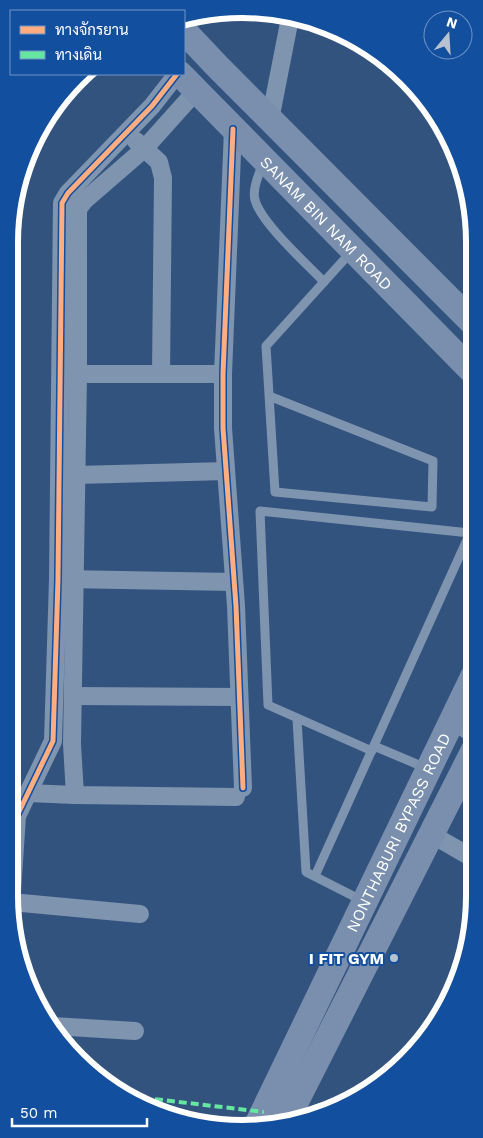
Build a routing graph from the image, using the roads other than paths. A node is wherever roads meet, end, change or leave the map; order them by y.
1 (289, 23) edge
2 (185, 31) edge
3 (217, 66) junction
4 (184, 80) edge
5 (270, 120) junction
6 (233, 129) junction
7 (127, 132) junction
8 (144, 149) junction
9 (264, 161) junction
10 (70, 206) junction
11 (352, 250) junction
12 (324, 282) junction
13 (466, 317) edge
14 (60, 326) junction
15 (78, 326) junction
16 (466, 365) edge
17 (78, 374) junction
18 (161, 374) junction
19 (223, 374) junction
20 (269, 396) junction
21 (226, 471) junction
22 (76, 475) junction
23 (466, 533) edge
24 (466, 542) edge
25 (67, 579) junction
26 (234, 582) junction
27 (466, 694) edge
28 (73, 696) junction
29 (239, 697) junction
30 (458, 714) junction
31 (297, 718) junction
32 (466, 727) edge
33 (53, 741) junction
34 (72, 744) junction
35 (373, 748) junction
36 (466, 766) edge
37 (429, 769) junction
38 (28, 793) junction
39 (74, 795) junction
40 (18, 812) edge
41 (431, 834) junction
42 (466, 854) edge
43 (314, 876) junction
44 (365, 902) junction
45 (18, 905) edge
46 (140, 914) dead end
47 (59, 1026) edge
48 (135, 1031) dead end
49 (289, 1115) edge
50 (260, 1120) edge

1 - 5 street
2 - 3 main road, SANAM BIN NAM ROAD
3 - 4 main road
3 - 5 main road, SANAM BIN NAM ROAD
4 - 6 main road, SANAM BIN NAM ROAD
4 - 7 street
4 - 8 street
5 - 13 main road, SANAM BIN NAM ROAD
6 - 9 main road, SANAM BIN NAM ROAD
6 - 19 street
7 - 8 street
7 - 10 street
8 - 10 street
8 - 18 street
9 - 11 main road, SANAM BIN NAM ROAD
9 - 12 lane
10 - 14 street
10 - 15 street
11 - 12 lane
11 - 16 main road, SANAM BIN NAM ROAD
12 - 20 lane
14 - 15 street
14 - 25 street
15 - 17 street
17 - 18 street
17 - 22 street
18 - 19 street
19 - 21 street
20 - 20 lane
21 - 22 street
21 - 26 street
22 - 25 street
23 - 31 lane
24 - 35 lane
25 - 26 street
25 - 28 street
25 - 33 street
26 - 29 street
27 - 30 main road, NONTHABURI BYPASS ROAD
28 - 29 street
28 - 34 street
29 - 39 street
30 - 32 lane
30 - 37 main road, NONTHABURI BYPASS ROAD
31 - 35 lane
31 - 43 lane
33 - 34 street
33 - 38 street
34 - 39 street
35 - 37 lane
35 - 43 lane
36 - 41 main road, NONTHABURI BYPASS ROAD
37 - 44 main road, NONTHABURI BYPASS ROAD
38 - 39 street
38 - 40 street
41 - 42 street
41 - 49 main road, NONTHABURI BYPASS ROAD
43 - 44 lane
44 - 50 main road, NONTHABURI BYPASS ROAD
45 - 46 street
47 - 48 street

